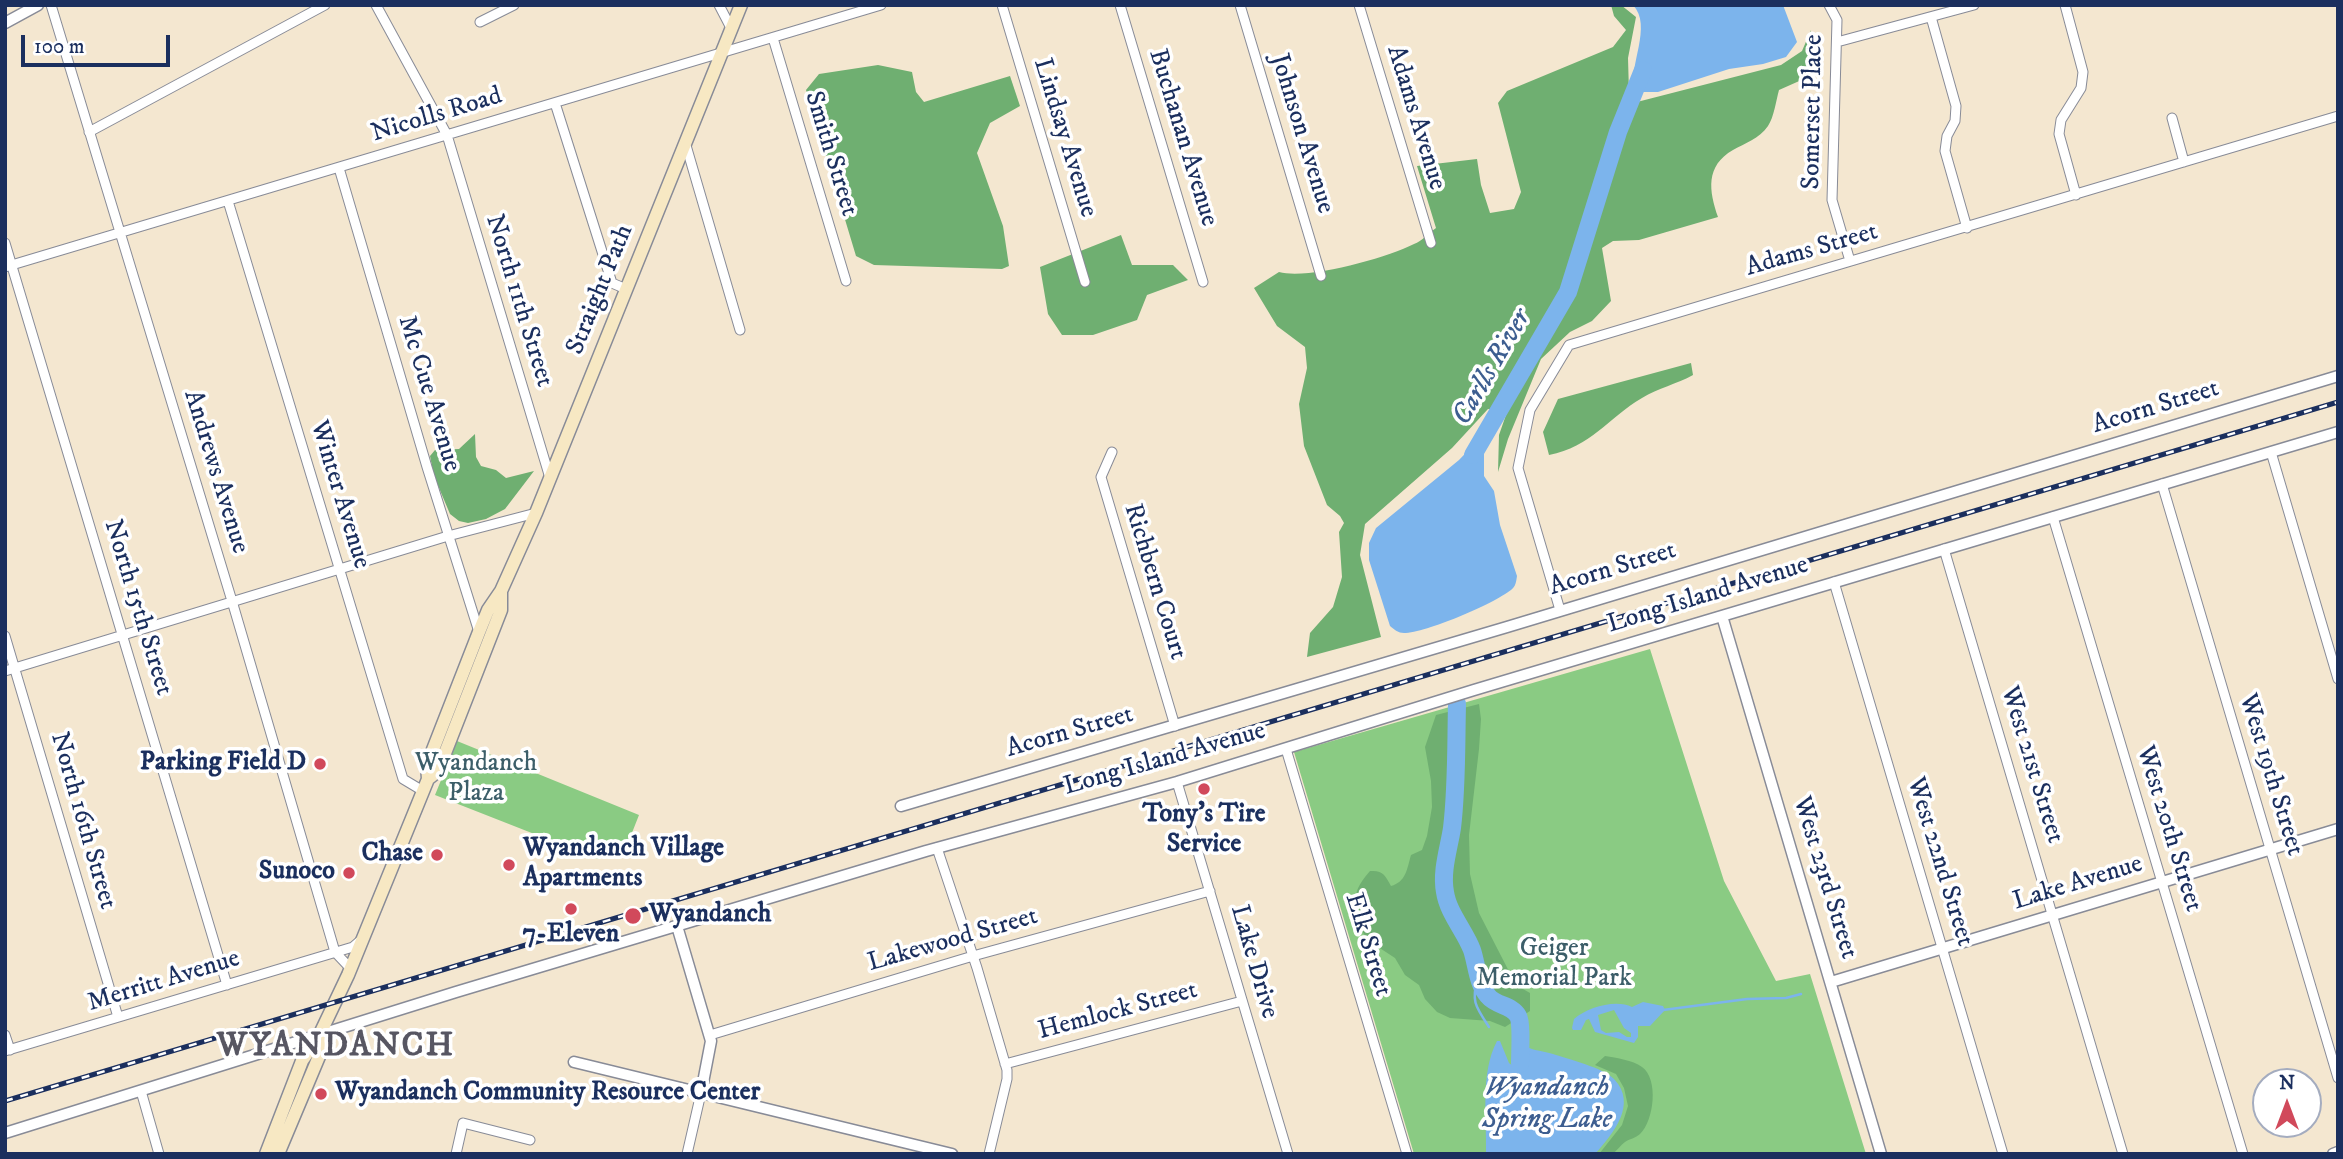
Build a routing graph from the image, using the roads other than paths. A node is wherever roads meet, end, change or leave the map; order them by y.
1 (51, 5) edge
2 (325, 5) edge
3 (376, 5) edge
4 (513, 5) edge
5 (719, 5) edge
6 (741, 5) edge
7 (881, 5) edge
8 (1002, 5) edge
9 (1120, 5) edge
10 (1240, 5) edge
11 (1359, 5) edge
12 (1829, 5) edge
13 (1974, 5) edge
14 (2065, 5) edge
15 (31, 7) edge
16 (1931, 17) junction
17 (480, 22) dead end
18 (5, 23) edge
19 (731, 28) junction
20 (774, 38) junction
21 (1837, 42) junction
22 (722, 53) junction
23 (555, 103) junction
24 (2338, 116) edge
25 (2172, 118) dead end
26 (89, 132) junction
27 (447, 135) junction
28 (685, 142) junction
29 (2184, 162) junction
30 (338, 168) junction
31 (2076, 195) junction
32 (228, 201) junction
33 (1967, 228) junction
34 (121, 234) junction
35 (5, 243) edge
36 (1431, 243) dead end
37 (1850, 261) junction
38 (9, 266) edge
39 (1321, 276) dead end
40 (846, 281) dead end
41 (1085, 282) dead end
42 (1203, 282) dead end
43 (626, 289) junction
44 (740, 330) dead end
45 (2338, 376) edge
46 (2338, 432) edge
47 (1112, 452) dead end
48 (2271, 452) junction
49 (550, 479) junction
50 (2162, 484) junction
51 (536, 513) junction
52 (2053, 517) junction
53 (449, 536) junction
54 (1944, 549) junction
55 (340, 570) junction
56 (1834, 582) junction
57 (501, 591) junction
58 (232, 601) junction
59 (1560, 610) junction
60 (1722, 616) junction
61 (479, 632) junction
62 (124, 635) junction
63 (5, 636) edge
64 (10, 670) edge
65 (2338, 679) edge
66 (1175, 726) junction
67 (1286, 749) junction
68 (1177, 782) junction
69 (426, 785) junction
70 (901, 806) dead end
71 (2338, 829) edge
72 (937, 848) junction
73 (2270, 850) junction
74 (2161, 883) junction
75 (1210, 891) junction
76 (2054, 915) junction
77 (677, 926) junction
78 (363, 939) junction
79 (1942, 948) junction
80 (335, 952) junction
81 (973, 956) junction
82 (351, 969) junction
83 (1831, 982) junction
84 (227, 985) junction
85 (1242, 1001) junction
86 (118, 1017) junction
87 (5, 1035) edge
88 (320, 1035) junction
89 (710, 1035) junction
90 (7, 1050) edge
91 (574, 1062) dead end
92 (1006, 1064) junction
93 (2338, 1079) edge
94 (141, 1091) junction
95 (701, 1093) junction
96 (5, 1133) edge
97 (530, 1140) dead end
98 (159, 1154) edge
99 (266, 1154) edge
100 (278, 1154) edge
101 (456, 1154) edge
102 (687, 1154) edge
103 (951, 1154) edge
104 (989, 1154) edge
105 (1288, 1154) edge
106 (1407, 1154) edge
107 (1881, 1154) edge
108 (2003, 1154) edge
109 (2123, 1154) edge
110 (2243, 1154) edge

1 - 26 street, Andrews Avenue
2 - 26 street
3 - 27 street, North 11th Street
4 - 17 street
5 - 19 street
6 - 19 main road, Straight Path
7 - 20 street, Nicolls Road
8 - 41 street, Lindsay Avenue
9 - 42 street, Buchanan Avenue
10 - 39 street, Johnson Avenue
11 - 36 street, Adams Avenue
12 - 21 street, Somerset Place
13 - 16 street
14 - 31 street
15 - 18 street
16 - 21 street
16 - 33 street
19 - 22 main road, Straight Path
20 - 22 street, Nicolls Road
20 - 40 street, Smith Street
21 - 37 street, Somerset Place
22 - 23 street, Nicolls Road
22 - 28 main road, Straight Path
23 - 27 street, Nicolls Road
23 - 43 street
24 - 29 street, Adams Street
25 - 29 street
26 - 34 street, Andrews Avenue
27 - 30 street, Nicolls Road
27 - 49 street, North 11th Street
28 - 43 main road, Straight Path
28 - 44 street
29 - 31 street, Adams Street
30 - 32 street, Nicolls Road
30 - 53 street, Mc Cue Avenue
31 - 33 street, Adams Street
32 - 34 street, Nicolls Road
32 - 55 street, Winter Avenue
33 - 37 street, Adams Street
34 - 38 street, Nicolls Road
34 - 58 street, Andrews Avenue
35 - 38 street, North 15th Street
37 - 59 street, Adams Street
38 - 62 street, North 15th Street
43 - 49 main road, Straight Path
45 - 59 street, Acorn Street
46 - 48 street, Long Island Avenue
47 - 66 street, Richbern Court
48 - 50 street, Long Island Avenue
48 - 65 street
49 - 51 main road, Straight Path
50 - 52 street, Long Island Avenue
50 - 73 street, West 19th Street
51 - 53 street
51 - 57 main road, Straight Path
52 - 54 street, Long Island Avenue
52 - 74 street, West 20th Street
53 - 55 street
53 - 61 street, Mc Cue Avenue
54 - 56 street, Long Island Avenue
54 - 76 street, West 21st Street
55 - 58 street
55 - 69 street, Winter Avenue
56 - 60 street, Long Island Avenue
56 - 79 street, West 22nd Street
57 - 61 main road, Straight Path
57 - 69 main road, Straight Path
58 - 62 street
58 - 80 street, Andrews Avenue
59 - 66 street, Acorn Street
60 - 67 street, Long Island Avenue
60 - 83 street, West 23rd Street
61 - 69 main road, Straight Path
62 - 64 street
62 - 84 street, North 15th Street
63 - 64 street, North 16th Street
64 - 86 street, North 16th Street
66 - 70 street, Acorn Street
67 - 68 street, Long Island Avenue
67 - 106 street, Elk Street
68 - 72 street, Long Island Avenue
68 - 75 street, Lake Drive
69 - 78 main road, Straight Path
71 - 73 street, Lake Avenue
72 - 77 street, Long Island Avenue
72 - 81 street
73 - 74 street, Lake Avenue
73 - 93 street, West 19th Street
74 - 76 street, Lake Avenue
74 - 110 street, West 20th Street
75 - 81 street, Lakewood Street
75 - 85 street, Lake Drive
76 - 79 street, Lake Avenue
76 - 109 street, West 21st Street
77 - 88 street, Long Island Avenue
77 - 89 street
78 - 80 street, Merritt Avenue
78 - 82 main road, Straight Path
79 - 83 street, Lake Avenue
79 - 108 street, West 22nd Street
80 - 82 street
80 - 84 street, Merritt Avenue
81 - 89 street, Lakewood Street
81 - 92 street
82 - 88 main road, Straight Path
83 - 107 street, West 23rd Street
84 - 86 street, Merritt Avenue
85 - 92 street, Hemlock Street
85 - 105 street, Lake Drive
86 - 90 street, Merritt Avenue
87 - 90 street
88 - 94 street, Long Island Avenue
88 - 99 main road, Straight Path
88 - 100 main road, Straight Path
89 - 95 street
91 - 95 street
92 - 104 street
94 - 96 street, Long Island Avenue
94 - 98 street
95 - 102 street
95 - 103 street
97 - 101 street

